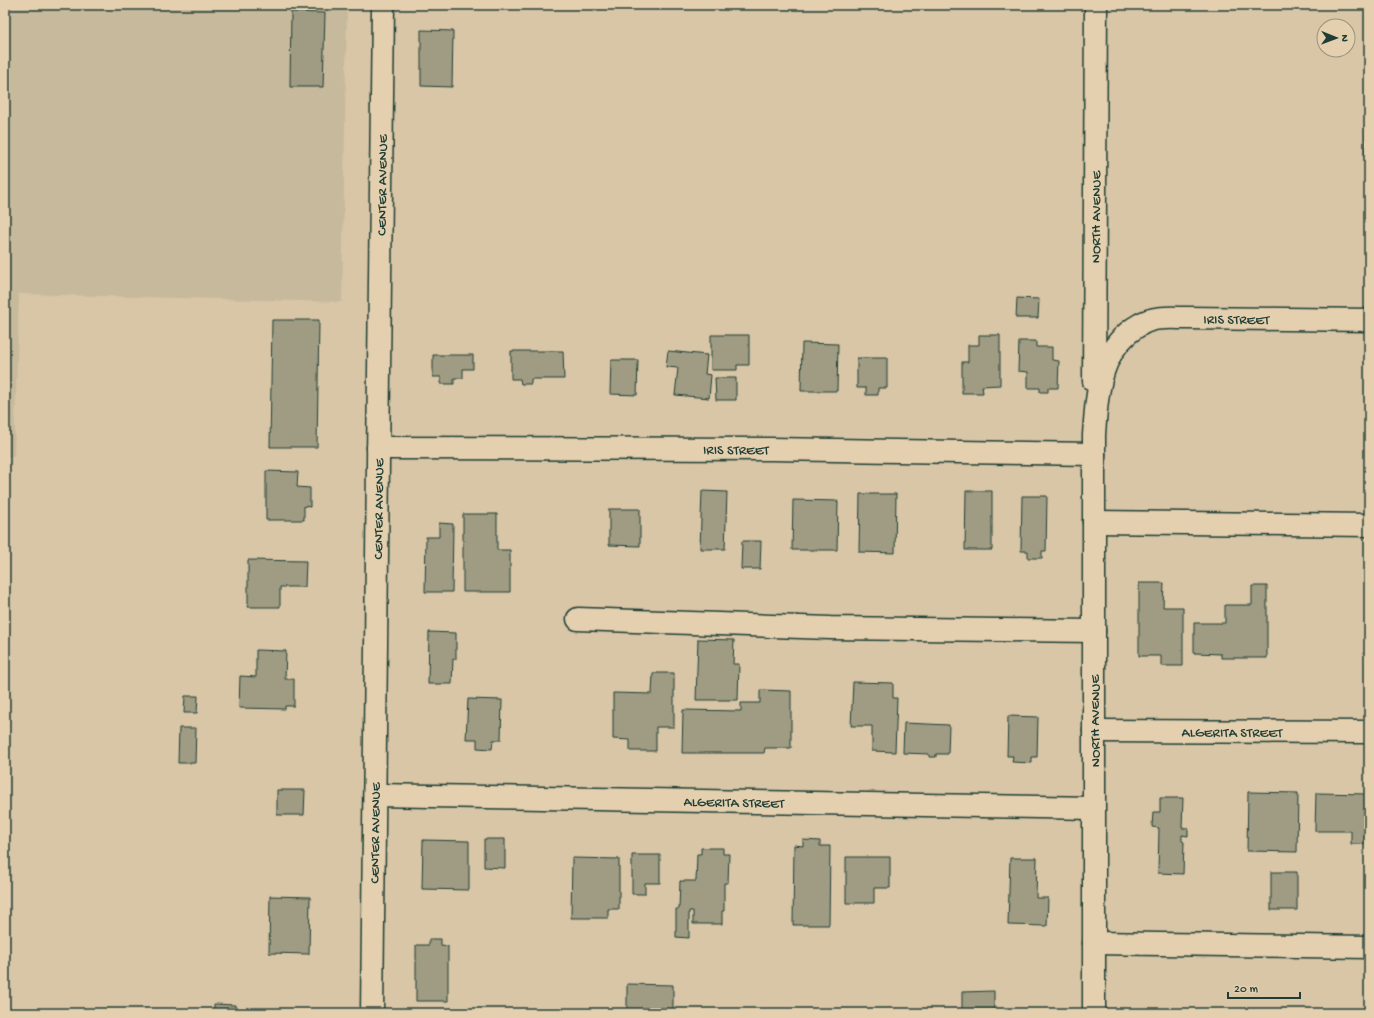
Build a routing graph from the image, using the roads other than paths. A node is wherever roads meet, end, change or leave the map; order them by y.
1 (383, 5) edge
2 (1096, 5) edge
3 (1369, 320) edge
4 (1114, 347) joint
5 (1094, 429) junction
6 (378, 448) junction
7 (1094, 454) junction
8 (1094, 522) junction
9 (1369, 525) edge
10 (578, 619) dead end
11 (1094, 631) junction
12 (1094, 731) junction
13 (1369, 732) edge
14 (374, 795) junction
15 (1093, 808) junction
16 (1094, 943) junction
17 (1369, 947) edge
18 (372, 1013) edge
19 (1094, 1013) edge

1 - 6 street, CENTER AVENUE
2 - 5 street, NORTH AVENUE
3 - 4 street, IRIS STREET
4 - 5 street, NORTH AVENUE
5 - 7 street, NORTH AVENUE
6 - 7 street, IRIS STREET
6 - 14 street, CENTER AVENUE
7 - 8 street, NORTH AVENUE
8 - 9 street
8 - 11 street, NORTH AVENUE
10 - 11 street
11 - 12 street, NORTH AVENUE
12 - 13 street, ALGERITA STREET
12 - 15 street, NORTH AVENUE
14 - 15 street, ALGERITA STREET
14 - 18 street, CENTER AVENUE
15 - 16 street, NORTH AVENUE
16 - 17 street
16 - 19 street, NORTH AVENUE

